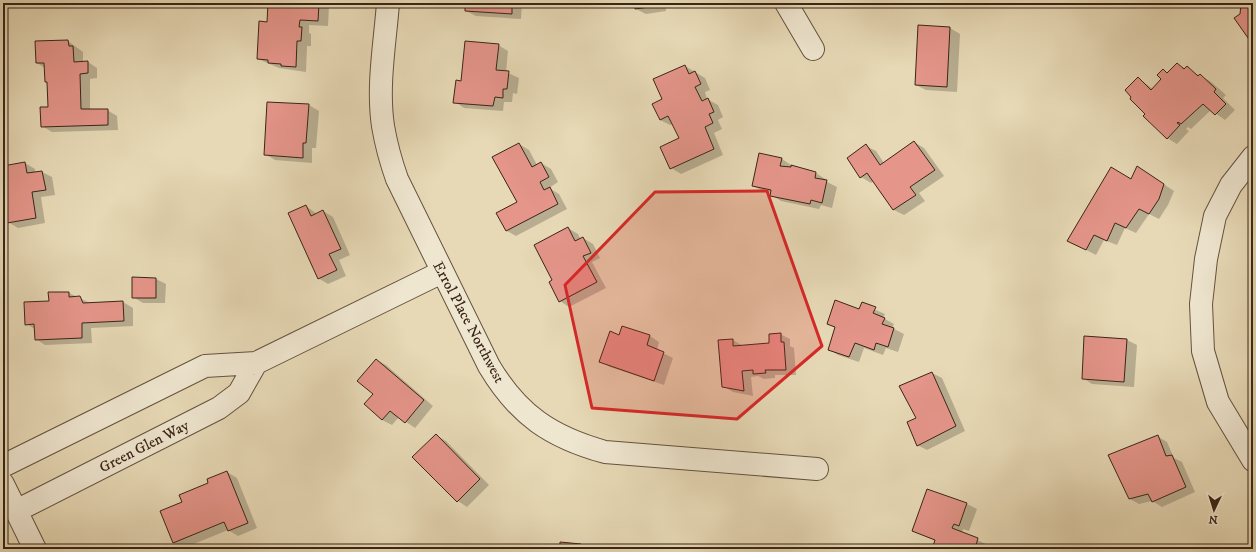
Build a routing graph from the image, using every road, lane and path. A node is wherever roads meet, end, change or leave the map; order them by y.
1 (388, 3) edge
2 (786, 3) edge
3 (812, 50) dead end
4 (1253, 157) edge
5 (442, 272) junction
6 (256, 363) junction
7 (1253, 460) edge
8 (3, 466) edge
9 (817, 469) dead end
10 (3, 484) edge
11 (16, 511) junction
12 (35, 549) edge

1 - 5 street, Errol Place Northwest
2 - 3 street
4 - 7 street
5 - 6 street
5 - 9 street, Errol Place Northwest
6 - 8 street
6 - 11 street, Green Glen Way
10 - 11 street
11 - 12 street

